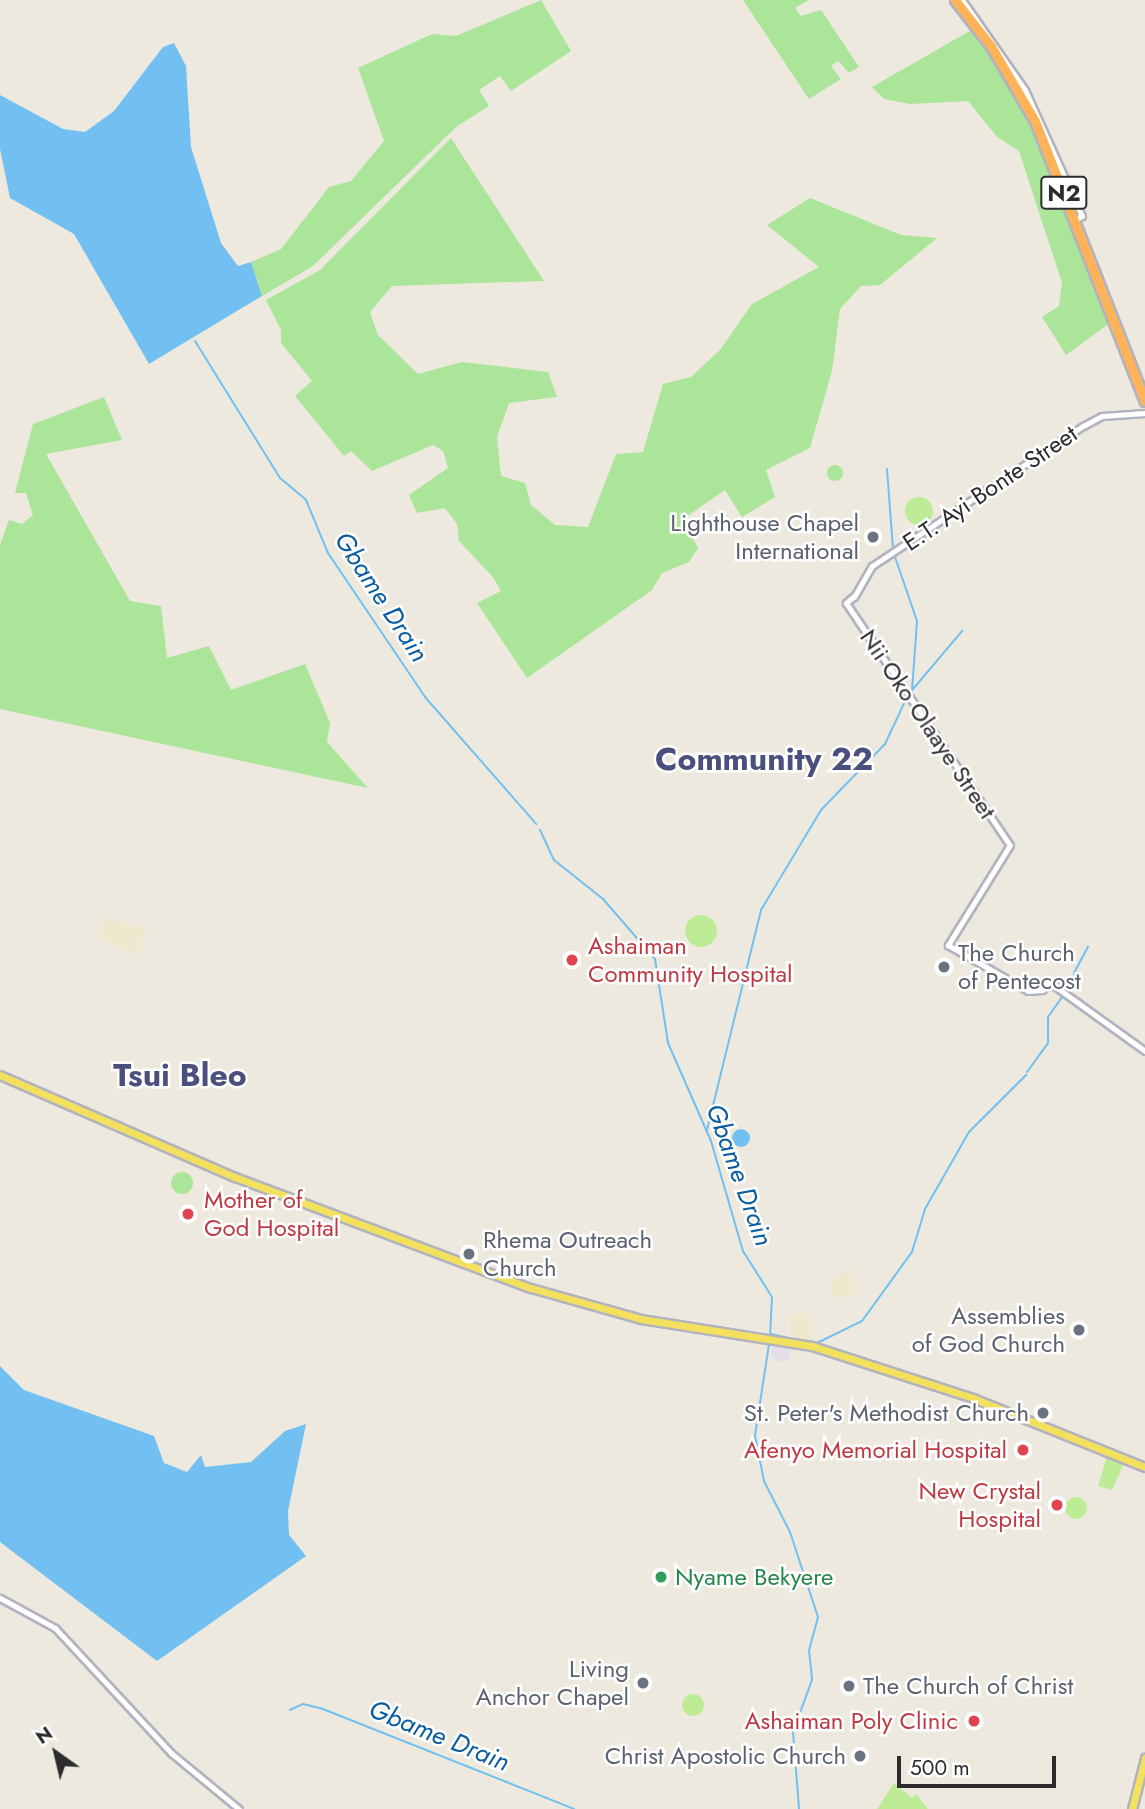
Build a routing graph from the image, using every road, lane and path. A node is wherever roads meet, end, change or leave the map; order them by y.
1 (955, 0) edge
2 (962, 0) edge
3 (1074, 220) junction
4 (1145, 401) edge
5 (1145, 413) edge
6 (847, 605) joint
7 (1145, 1051) edge
8 (0, 1075) edge
9 (1145, 1467) edge
10 (0, 1598) edge
11 (1145, 1758) edge
12 (1145, 1765) edge
13 (239, 1809) edge
14 (1133, 1809) edge

1 - 3 highway, N2
2 - 3 street
3 - 4 highway, N2
5 - 6 street, E.T. Ayi Bonte Street
6 - 7 street, Nii Oko Olaaye Street
8 - 9 main road
10 - 13 street
11 - 14 main road
12 - 14 main road

